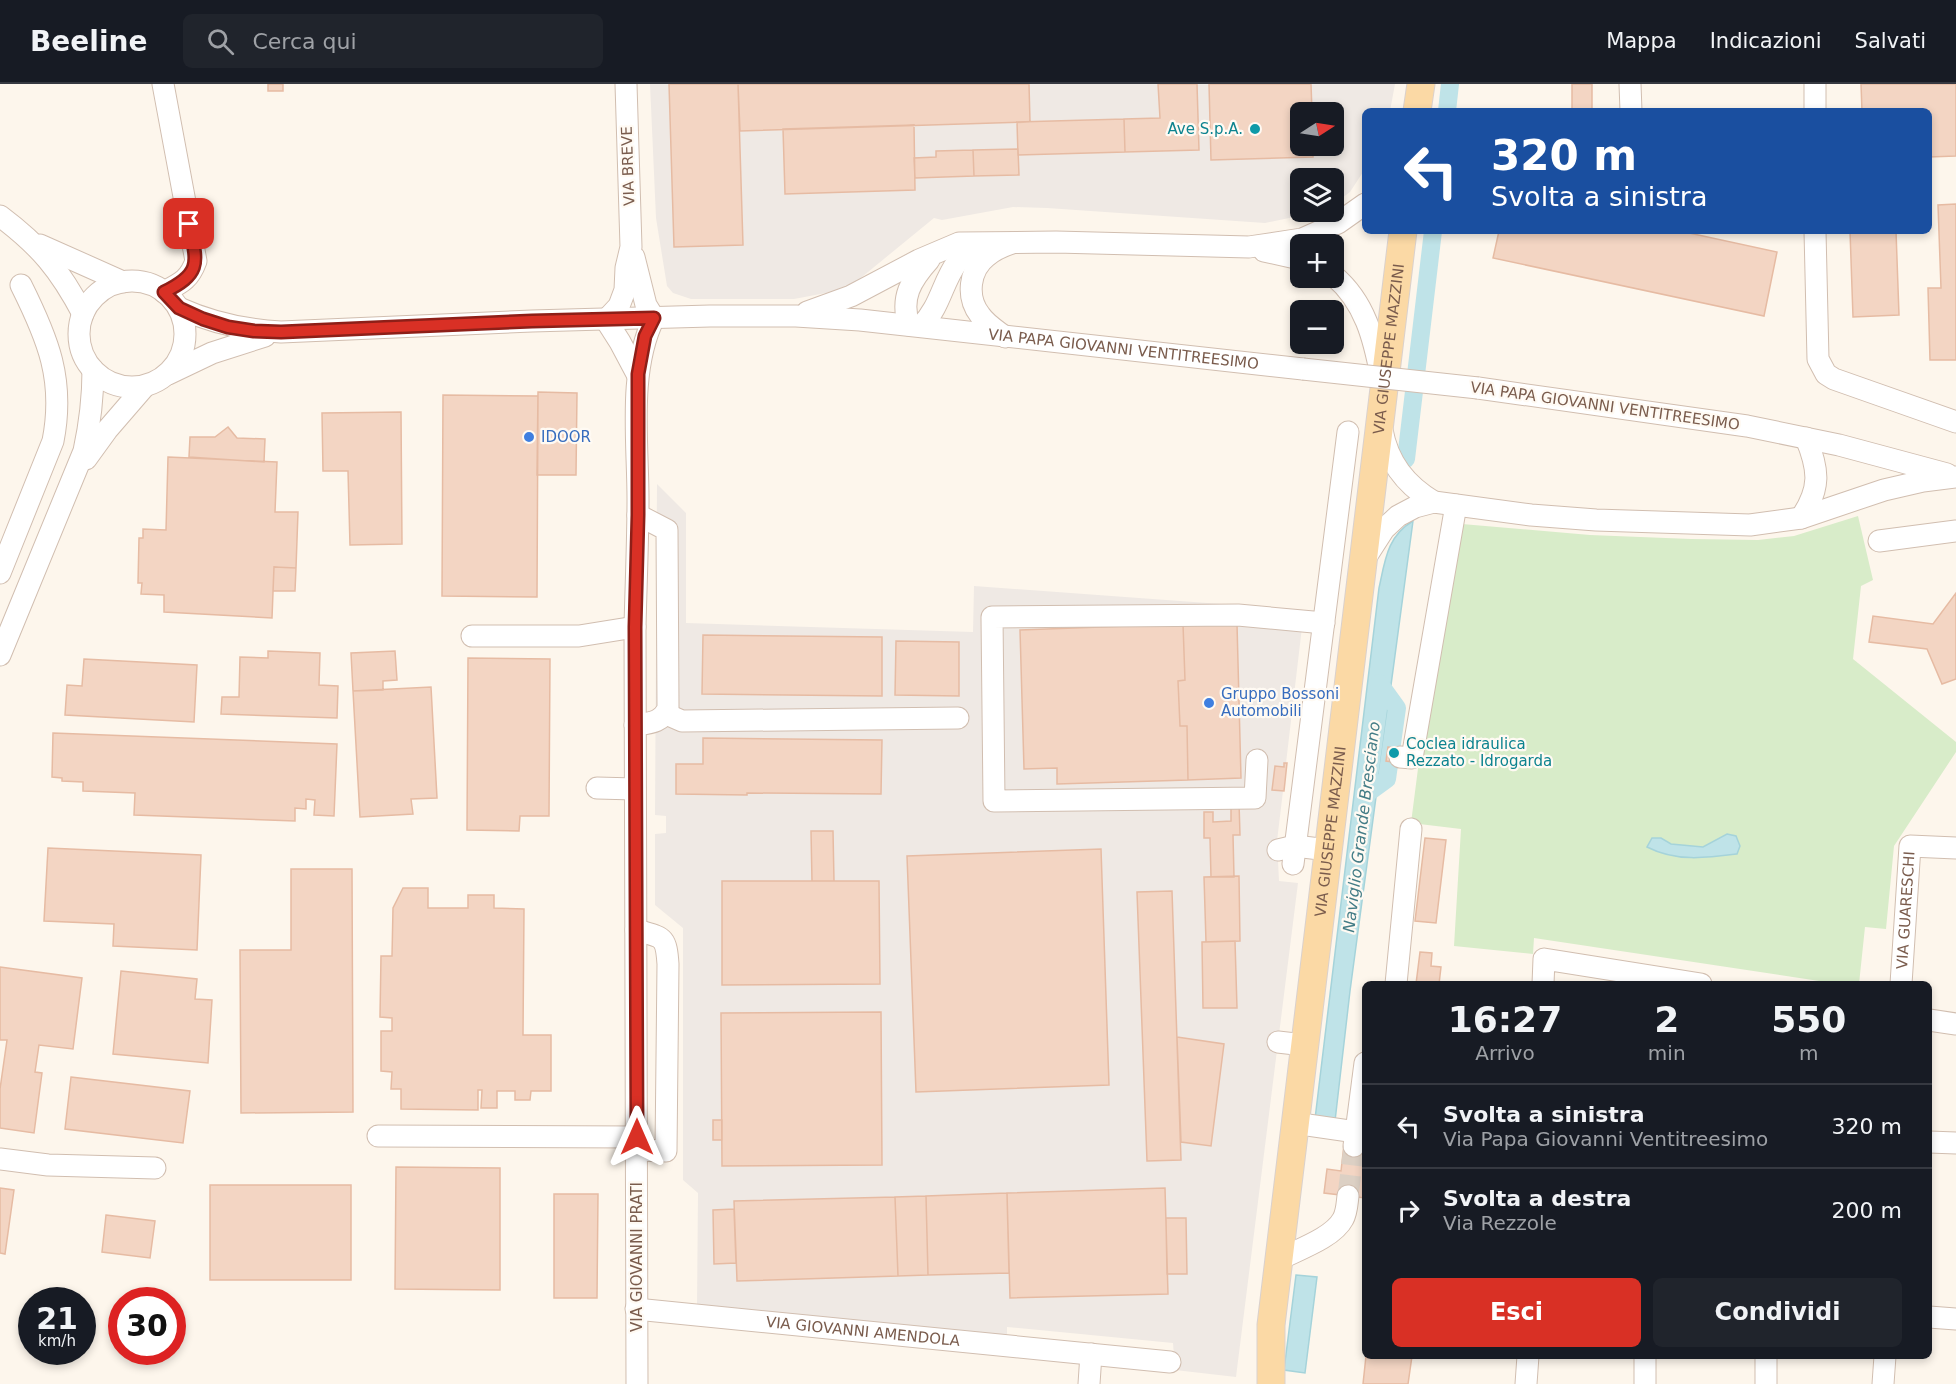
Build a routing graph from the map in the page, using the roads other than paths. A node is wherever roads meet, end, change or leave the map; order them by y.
1 (164, 84) edge
2 (626, 84) edge
3 (1420, 84) edge
4 (1630, 84) edge
5 (1815, 84) edge
6 (1418, 108) edge
7 (1631, 108) edge
8 (1815, 108) edge
9 (1362, 206) edge
10 (0, 216) edge
11 (1403, 234) edge
12 (1815, 234) edge
13 (32, 241) junction
14 (989, 241) junction
15 (1015, 241) junction
16 (1249, 247) junction
17 (631, 248) junction
18 (936, 253) junction
19 (1290, 257) edge
20 (123, 282) junction
21 (21, 285) dead end
22 (1344, 286) edge
23 (164, 292) junction
24 (179, 308) junction
25 (83, 314) junction
26 (796, 315) junction
27 (654, 318) junction
28 (606, 320) junction
29 (915, 326) junction
30 (281, 332) junction
31 (1005, 337) junction
32 (93, 370) junction
33 (168, 374) junction
34 (638, 374) junction
35 (145, 386) junction
36 (1384, 393) junction
37 (1381, 419) junction
38 (1956, 422) edge
39 (1348, 432) dead end
40 (1806, 438) junction
41 (75, 477) junction
42 (1956, 477) edge
43 (1434, 502) junction
44 (1456, 505) junction
45 (638, 515) junction
46 (1801, 518) junction
47 (1956, 531) edge
48 (1879, 541) dead end
49 (1364, 563) junction
50 (0, 573) edge
51 (1324, 623) junction
52 (635, 627) junction
53 (472, 636) dead end
54 (0, 655) edge
55 (666, 714) junction
56 (958, 718) dead end
57 (635, 725) junction
58 (1307, 756) junction
59 (1400, 757) dead end
60 (1257, 759) dead end
61 (1339, 760) junction
62 (597, 788) dead end
63 (635, 789) junction
64 (1411, 829) dead end
65 (1956, 848) edge
66 (1328, 850) junction
67 (636, 930) junction
68 (1396, 981) edge
69 (1543, 981) edge
70 (1682, 981) edge
71 (1901, 981) edge
72 (1932, 1020) edge
73 (1956, 1024) edge
74 (1362, 1086) edge
75 (1294, 1123) junction
76 (378, 1136) dead end
77 (1932, 1142) edge
78 (637, 1143) junction
79 (1956, 1143) edge
80 (0, 1159) edge
81 (154, 1168) dead end
82 (1348, 1196) tunnel mouth
83 (1278, 1260) junction
84 (636, 1309) junction
85 (1932, 1317) edge
86 (1956, 1319) edge
87 (1270, 1325) junction
88 (1091, 1354) junction
89 (1528, 1359) edge
90 (1645, 1359) edge
91 (1766, 1359) edge
92 (1885, 1359) edge
93 (1170, 1362) dead end
94 (637, 1384) edge
95 (1089, 1384) edge
96 (1252, 1384) edge
97 (1271, 1384) edge
98 (1526, 1384) edge
99 (1645, 1384) edge
100 (1766, 1384) edge
101 (1883, 1384) edge

1 - 23 street
2 - 17 street, VIA BREVE
3 - 6 main road
4 - 7 street
5 - 8 street
9 - 16 street
10 - 13 street
11 - 36 main road, VIA GIUSEPPE MAZZINI
12 - 38 street
13 - 20 street
13 - 25 street
14 - 15 street
14 - 18 street
14 - 29 street
15 - 16 street
15 - 31 street
16 - 19 street
17 - 27 street
17 - 28 street
18 - 26 street
18 - 29 street
20 - 23 street
20 - 25 street
21 - 50 street
22 - 36 street
23 - 24 street
24 - 30 street, VIA PAPA GIOVANNI VENTITREESIMO
24 - 33 street
25 - 32 street
26 - 27 street, VIA PAPA GIOVANNI VENTITREESIMO
26 - 29 street, VIA PAPA GIOVANNI VENTITREESIMO
27 - 28 street, VIA PAPA GIOVANNI VENTITREESIMO
27 - 34 street, VIA GIOVANNI PRATI
28 - 30 street, VIA PAPA GIOVANNI VENTITREESIMO
28 - 34 street
29 - 31 street, VIA PAPA GIOVANNI VENTITREESIMO
30 - 33 street, VIA PAPA GIOVANNI VENTITREESIMO
31 - 40 street, VIA PAPA GIOVANNI VENTITREESIMO, bridge
32 - 35 street
32 - 41 street
33 - 35 street
34 - 45 street, VIA GIOVANNI PRATI
35 - 41 street
36 - 37 main road, VIA GIUSEPPE MAZZINI
37 - 43 street
37 - 49 main road, VIA GIUSEPPE MAZZINI
39 - 51 street
40 - 42 street, VIA PAPA GIOVANNI VENTITREESIMO
40 - 46 street
41 - 54 street
42 - 46 street
43 - 44 street
43 - 49 street
44 - 46 street
44 - 59 street
45 - 52 street, VIA GIOVANNI PRATI
45 - 55 street
47 - 48 street
49 - 61 main road, VIA GIUSEPPE MAZZINI
51 - 58 street
51 - 60 street
52 - 53 street
52 - 57 street, VIA GIOVANNI PRATI
55 - 56 street
55 - 57 street
57 - 63 street, VIA GIOVANNI PRATI
58 - 61 street
58 - 66 street
61 - 66 main road, VIA GIUSEPPE MAZZINI
62 - 63 street
63 - 67 street, VIA GIOVANNI PRATI
64 - 68 street
65 - 71 street, VIA GUARESCHI
66 - 75 main road, VIA GIUSEPPE MAZZINI
67 - 78 street, VIA GIOVANNI PRATI
67 - 78 street
69 - 70 street
72 - 73 street
74 - 75 street
75 - 83 main road, VIA GIUSEPPE MAZZINI
76 - 78 street
77 - 79 street
78 - 84 street, VIA GIOVANNI PRATI
80 - 81 street
82 - 83 street
83 - 87 main road, VIA GIUSEPPE MAZZINI
84 - 88 street, VIA GIOVANNI AMENDOLA
84 - 94 street, VIA GIOVANNI PRATI
85 - 86 street
87 - 96 main road, VIA GIUSEPPE MAZZINI
87 - 97 main road, VIA GIUSEPPE MAZZINI
88 - 93 street, VIA GIOVANNI AMENDOLA
88 - 95 street
89 - 98 street
90 - 99 street
91 - 100 street
92 - 101 street

